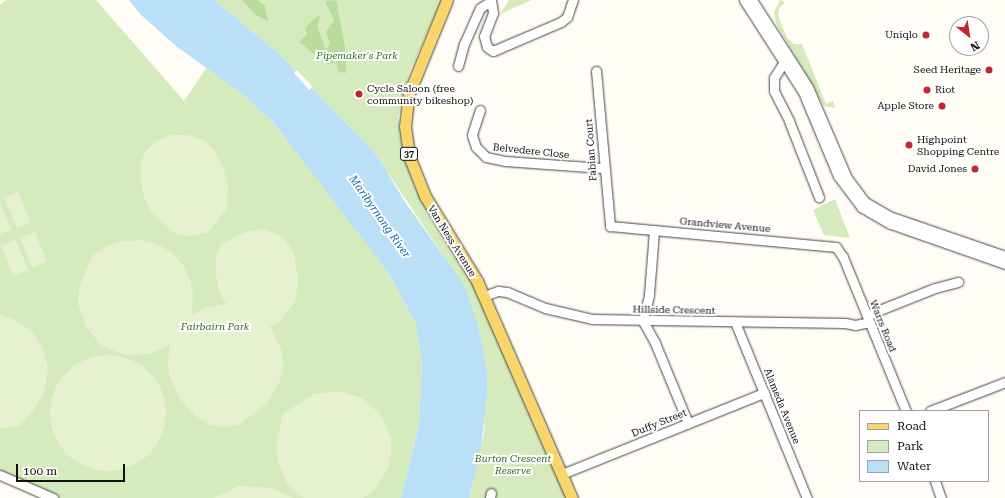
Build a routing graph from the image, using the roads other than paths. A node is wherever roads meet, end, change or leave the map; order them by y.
1 (447, 0) edge
2 (488, 0) edge
3 (573, 0) edge
4 (744, 0) edge
5 (752, 0) edge
6 (786, 59) junction
7 (458, 66) dead end
8 (596, 71) dead end
9 (480, 110) dead end
10 (603, 168) junction
11 (819, 197) dead end
12 (610, 226) joint
13 (654, 231) junction
14 (838, 249) joint
15 (1005, 256) edge
16 (1005, 264) edge
17 (958, 282) dead end
18 (483, 293) junction
19 (868, 318) junction
20 (649, 322) junction
21 (735, 322) junction
22 (1005, 382) edge
23 (764, 392) junction
24 (906, 410) edge
25 (933, 410) edge
26 (688, 423) junction
27 (562, 474) junction
28 (0, 475) edge
29 (934, 482) edge
30 (53, 498) edge
31 (572, 498) edge
32 (807, 498) edge
33 (942, 498) edge

1 - 18 main road, Van Ness Avenue / 37
2 - 3 street
2 - 7 street
4 - 6 street
5 - 6 street
6 - 11 street
6 - 15 street
6 - 16 street
8 - 10 street, Fabian Court
9 - 10 street, Belvedere Close
10 - 12 street, Fabian Court
12 - 13 street, Grandview Avenue
13 - 14 street, Grandview Avenue
13 - 20 street
14 - 19 street, Warrs Road
17 - 19 street, Hillside Crescent
18 - 20 street, Hillside Crescent
18 - 27 main road, Van Ness Avenue / 37
19 - 21 street, Hillside Crescent
19 - 24 street, Warrs Road
20 - 21 street, Hillside Crescent
20 - 26 street
21 - 23 street, Alameda Avenue
22 - 25 street
23 - 26 street, Duffy Street
23 - 32 street, Alameda Avenue
26 - 27 street, Duffy Street
27 - 31 main road, Van Ness Avenue / 37
28 - 30 street
29 - 33 street

